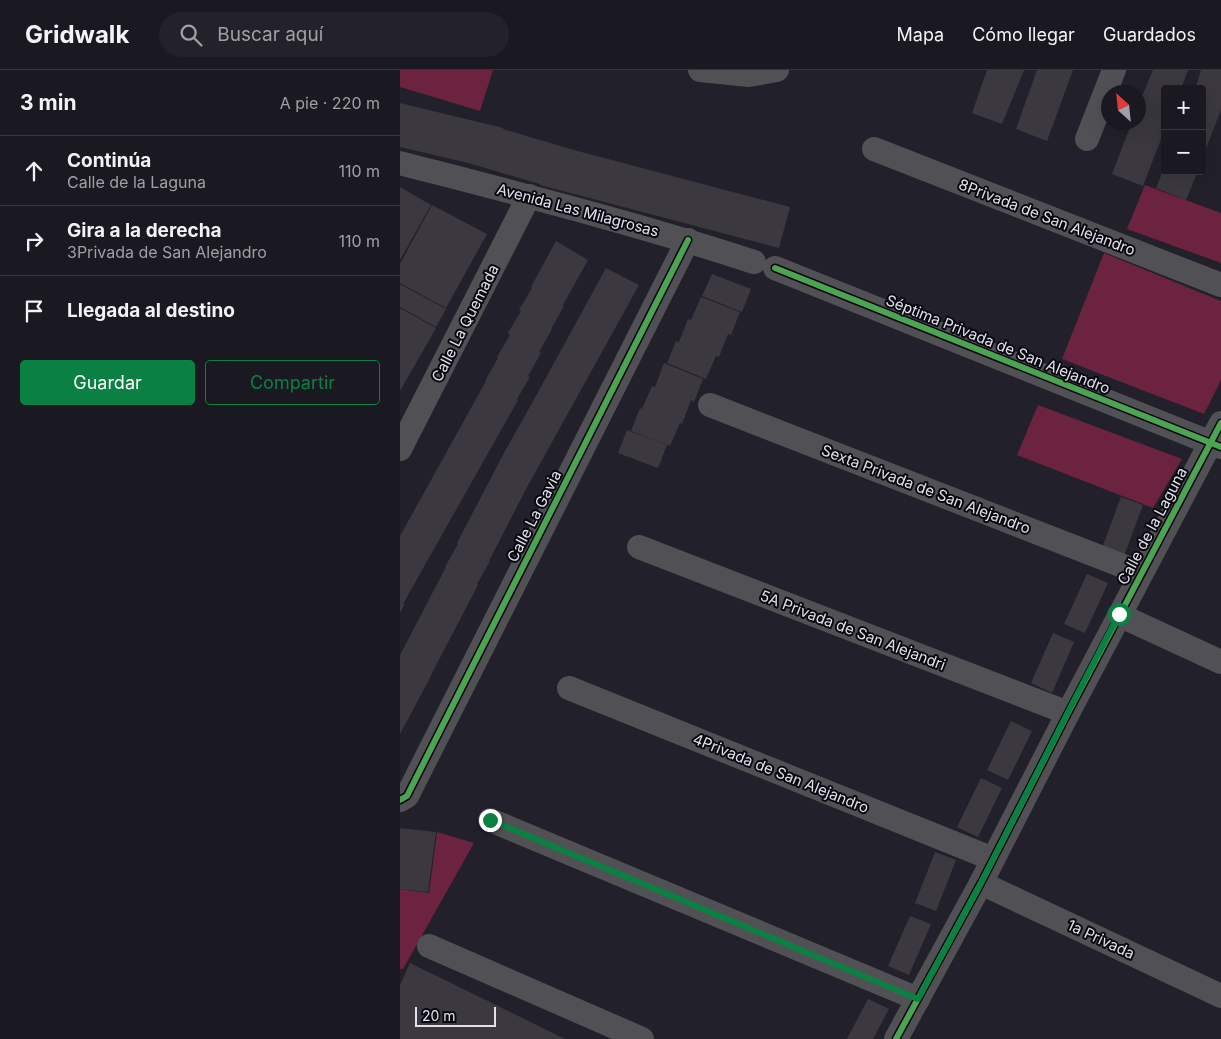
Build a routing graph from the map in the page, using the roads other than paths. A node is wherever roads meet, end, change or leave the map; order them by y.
1 (700, 70) edge
2 (777, 70) edge
3 (1114, 70) edge
4 (1087, 139) dead end
5 (874, 150) dead end
6 (400, 163) edge
7 (529, 196) junction
8 (688, 240) junction
9 (765, 265) joint
10 (1221, 285) edge
11 (710, 404) dead end
12 (1218, 438) edge
13 (400, 449) edge
14 (639, 547) dead end
15 (1141, 573) junction
16 (1119, 614) junction
17 (1221, 662) edge
18 (569, 688) dead end
19 (1068, 712) junction
20 (400, 800) edge
21 (490, 820) dead end
22 (993, 859) junction
23 (981, 883) junction
24 (429, 946) dead end
25 (1221, 996) edge
26 (918, 999) junction
27 (642, 1039) edge
28 (896, 1039) edge

1 - 2 street
3 - 4 street
5 - 10 street, 8Privada de San Alejandro
6 - 7 street, Avenida Las Milagrosas
7 - 8 street, Avenida Las Milagrosas
7 - 13 street, Calle La Quemada
8 - 9 street, Avenida Las Milagrosas
8 - 20 street, Calle La Gavia
9 - 12 street, Séptima Privada de San Alejandro
11 - 15 street, Sexta Privada de San Alejandro
12 - 15 street, Calle de la Laguna
14 - 19 street, 5A Privada de San Alejandri
15 - 16 street, Calle de la Laguna
16 - 17 street
16 - 19 street, Calle de la Laguna
18 - 22 street, 4Privada de San Alejandro
19 - 22 street, Calle de la Laguna
21 - 26 street
22 - 23 street, Calle de la Laguna
23 - 25 street, 1a Privada
23 - 26 street, Calle de la Laguna
24 - 27 street
26 - 28 street, Calle de la Laguna

